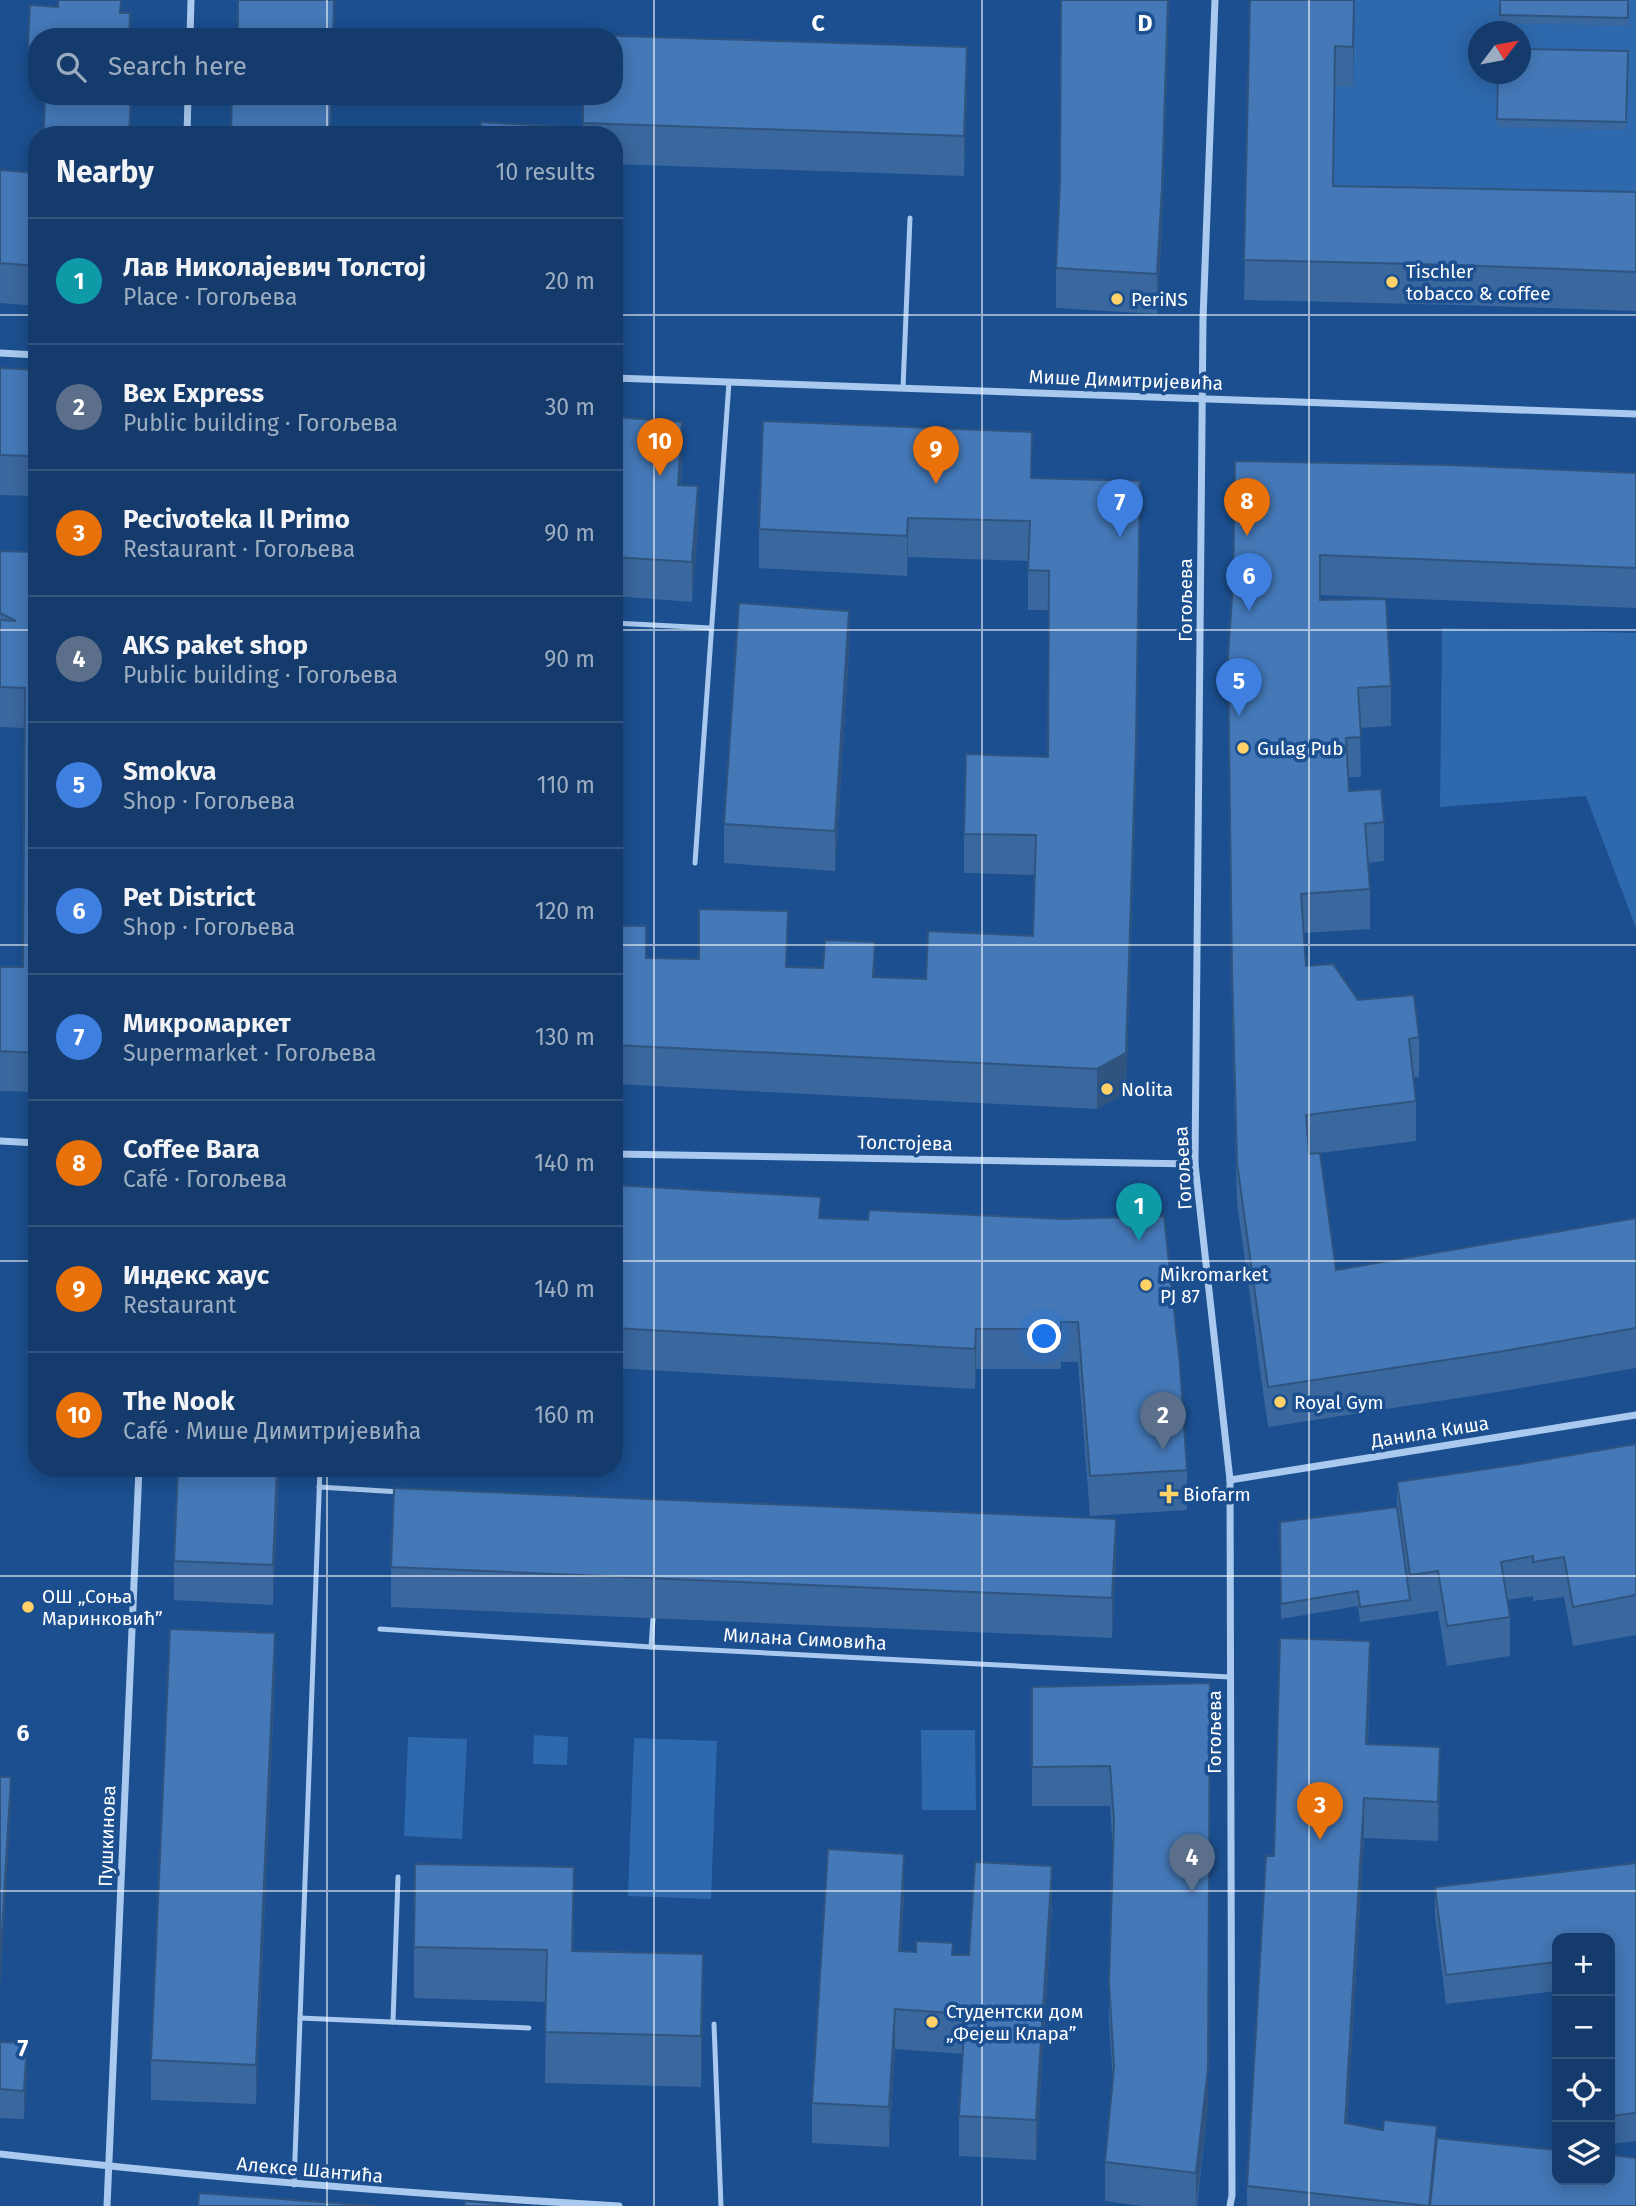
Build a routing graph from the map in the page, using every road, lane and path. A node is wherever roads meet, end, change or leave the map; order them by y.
1 (191, 0) edge
2 (1214, 0) edge
3 (190, 28) edge
4 (188, 105) edge
5 (187, 126) edge
6 (910, 218) dead end
7 (0, 353) edge
8 (28, 355) edge
9 (623, 378) edge
10 (729, 382) junction
11 (903, 388) junction
12 (1202, 398) junction
13 (1636, 414) edge
14 (623, 623) edge
15 (711, 628) junction
16 (695, 863) dead end
17 (0, 1141) edge
18 (28, 1143) edge
19 (623, 1154) edge
20 (1195, 1164) junction
21 (1636, 1415) edge
22 (139, 1477) edge
23 (320, 1477) edge
24 (1230, 1480) junction
25 (319, 1487) junction
26 (406, 1492) edge
27 (653, 1618) edge
28 (380, 1629) dead end
29 (651, 1647) junction
30 (1230, 1677) junction
31 (398, 1877) dead end
32 (300, 2018) junction
33 (393, 2022) junction
34 (714, 2024) dead end
35 (529, 2028) dead end
36 (0, 2154) edge
37 (109, 2167) junction
38 (294, 2185) junction
39 (107, 2206) edge
40 (619, 2206) edge
41 (721, 2206) edge
42 (1230, 2206) edge

1 - 3 street
2 - 12 street, Гогољева
4 - 5 street
6 - 11 lane
7 - 8 street
9 - 10 street, Мише Димитријевића
10 - 11 street, Мише Димитријевића
10 - 15 lane
11 - 12 street, Мише Димитријевића
12 - 13 street, Мише Димитријевића
12 - 20 street, Гогољева
14 - 15 lane
15 - 16 lane
17 - 18 street
19 - 20 street, Толстојева
20 - 24 street, Гогољева
21 - 24 street, Данила Киша
22 - 37 street, Пушкинова
23 - 25 lane
24 - 30 street, Гогољева
25 - 26 lane
25 - 32 lane
27 - 29 lane
28 - 29 lane, Милана Симовића
29 - 30 lane, Милана Симовића
30 - 42 street, Гогољева
31 - 33 lane
32 - 33 lane
32 - 38 lane
33 - 35 lane
34 - 41 lane
36 - 37 street, Алексе Шантића
37 - 38 street, Алексе Шантића
37 - 39 street, Пушкинова
38 - 40 street, Алексе Шантића

